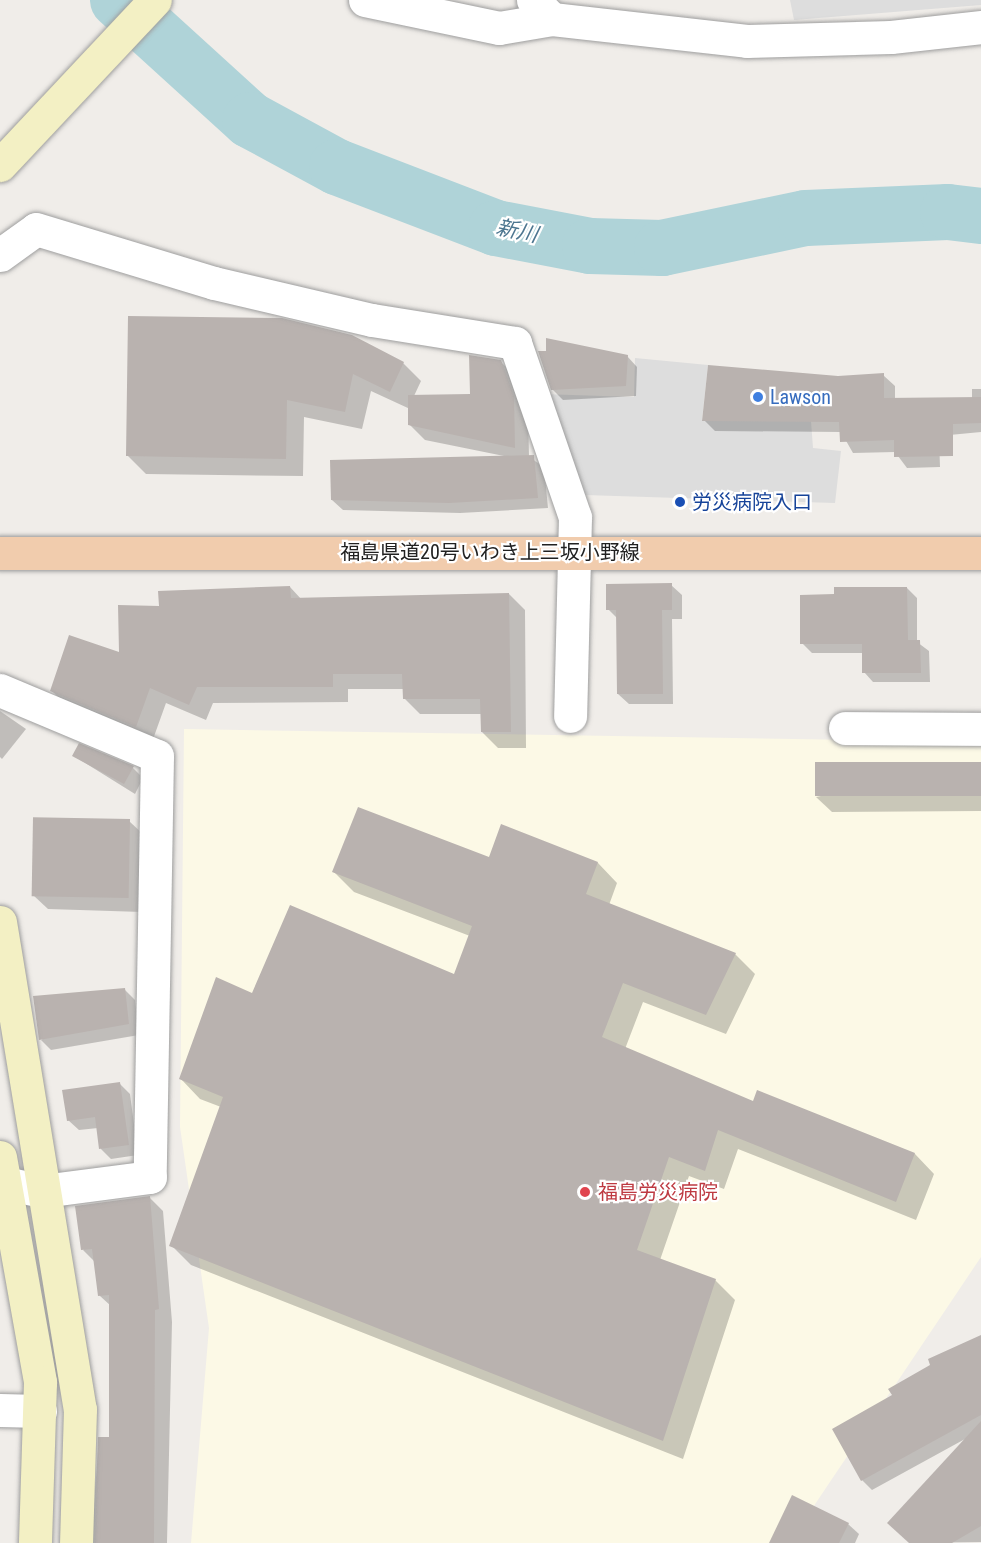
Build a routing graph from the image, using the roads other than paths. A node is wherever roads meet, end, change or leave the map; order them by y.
1 (155, 0) edge
2 (365, 0) edge
3 (543, 10) edge
4 (981, 27) edge
5 (0, 165) edge
6 (0, 255) edge
7 (576, 552) junction
8 (981, 552) edge
9 (0, 553) edge
10 (0, 690) edge
11 (570, 716) dead end
12 (845, 728) dead end
13 (981, 729) edge
14 (0, 922) edge
15 (1, 1174) edge
16 (42, 1191) junction
17 (0, 1410) edge
18 (40, 1411) junction
19 (35, 1543) edge
20 (76, 1543) edge

1 - 5 street
2 - 3 street
3 - 4 street
6 - 7 street
7 - 8 main road, 福島県道20号いわき上三坂小野線
7 - 9 main road, 福島県道20号いわき上三坂小野線
7 - 11 street
10 - 16 street
12 - 13 street
14 - 16 street
15 - 16 street
15 - 18 street
16 - 20 street
17 - 18 street
18 - 19 street

